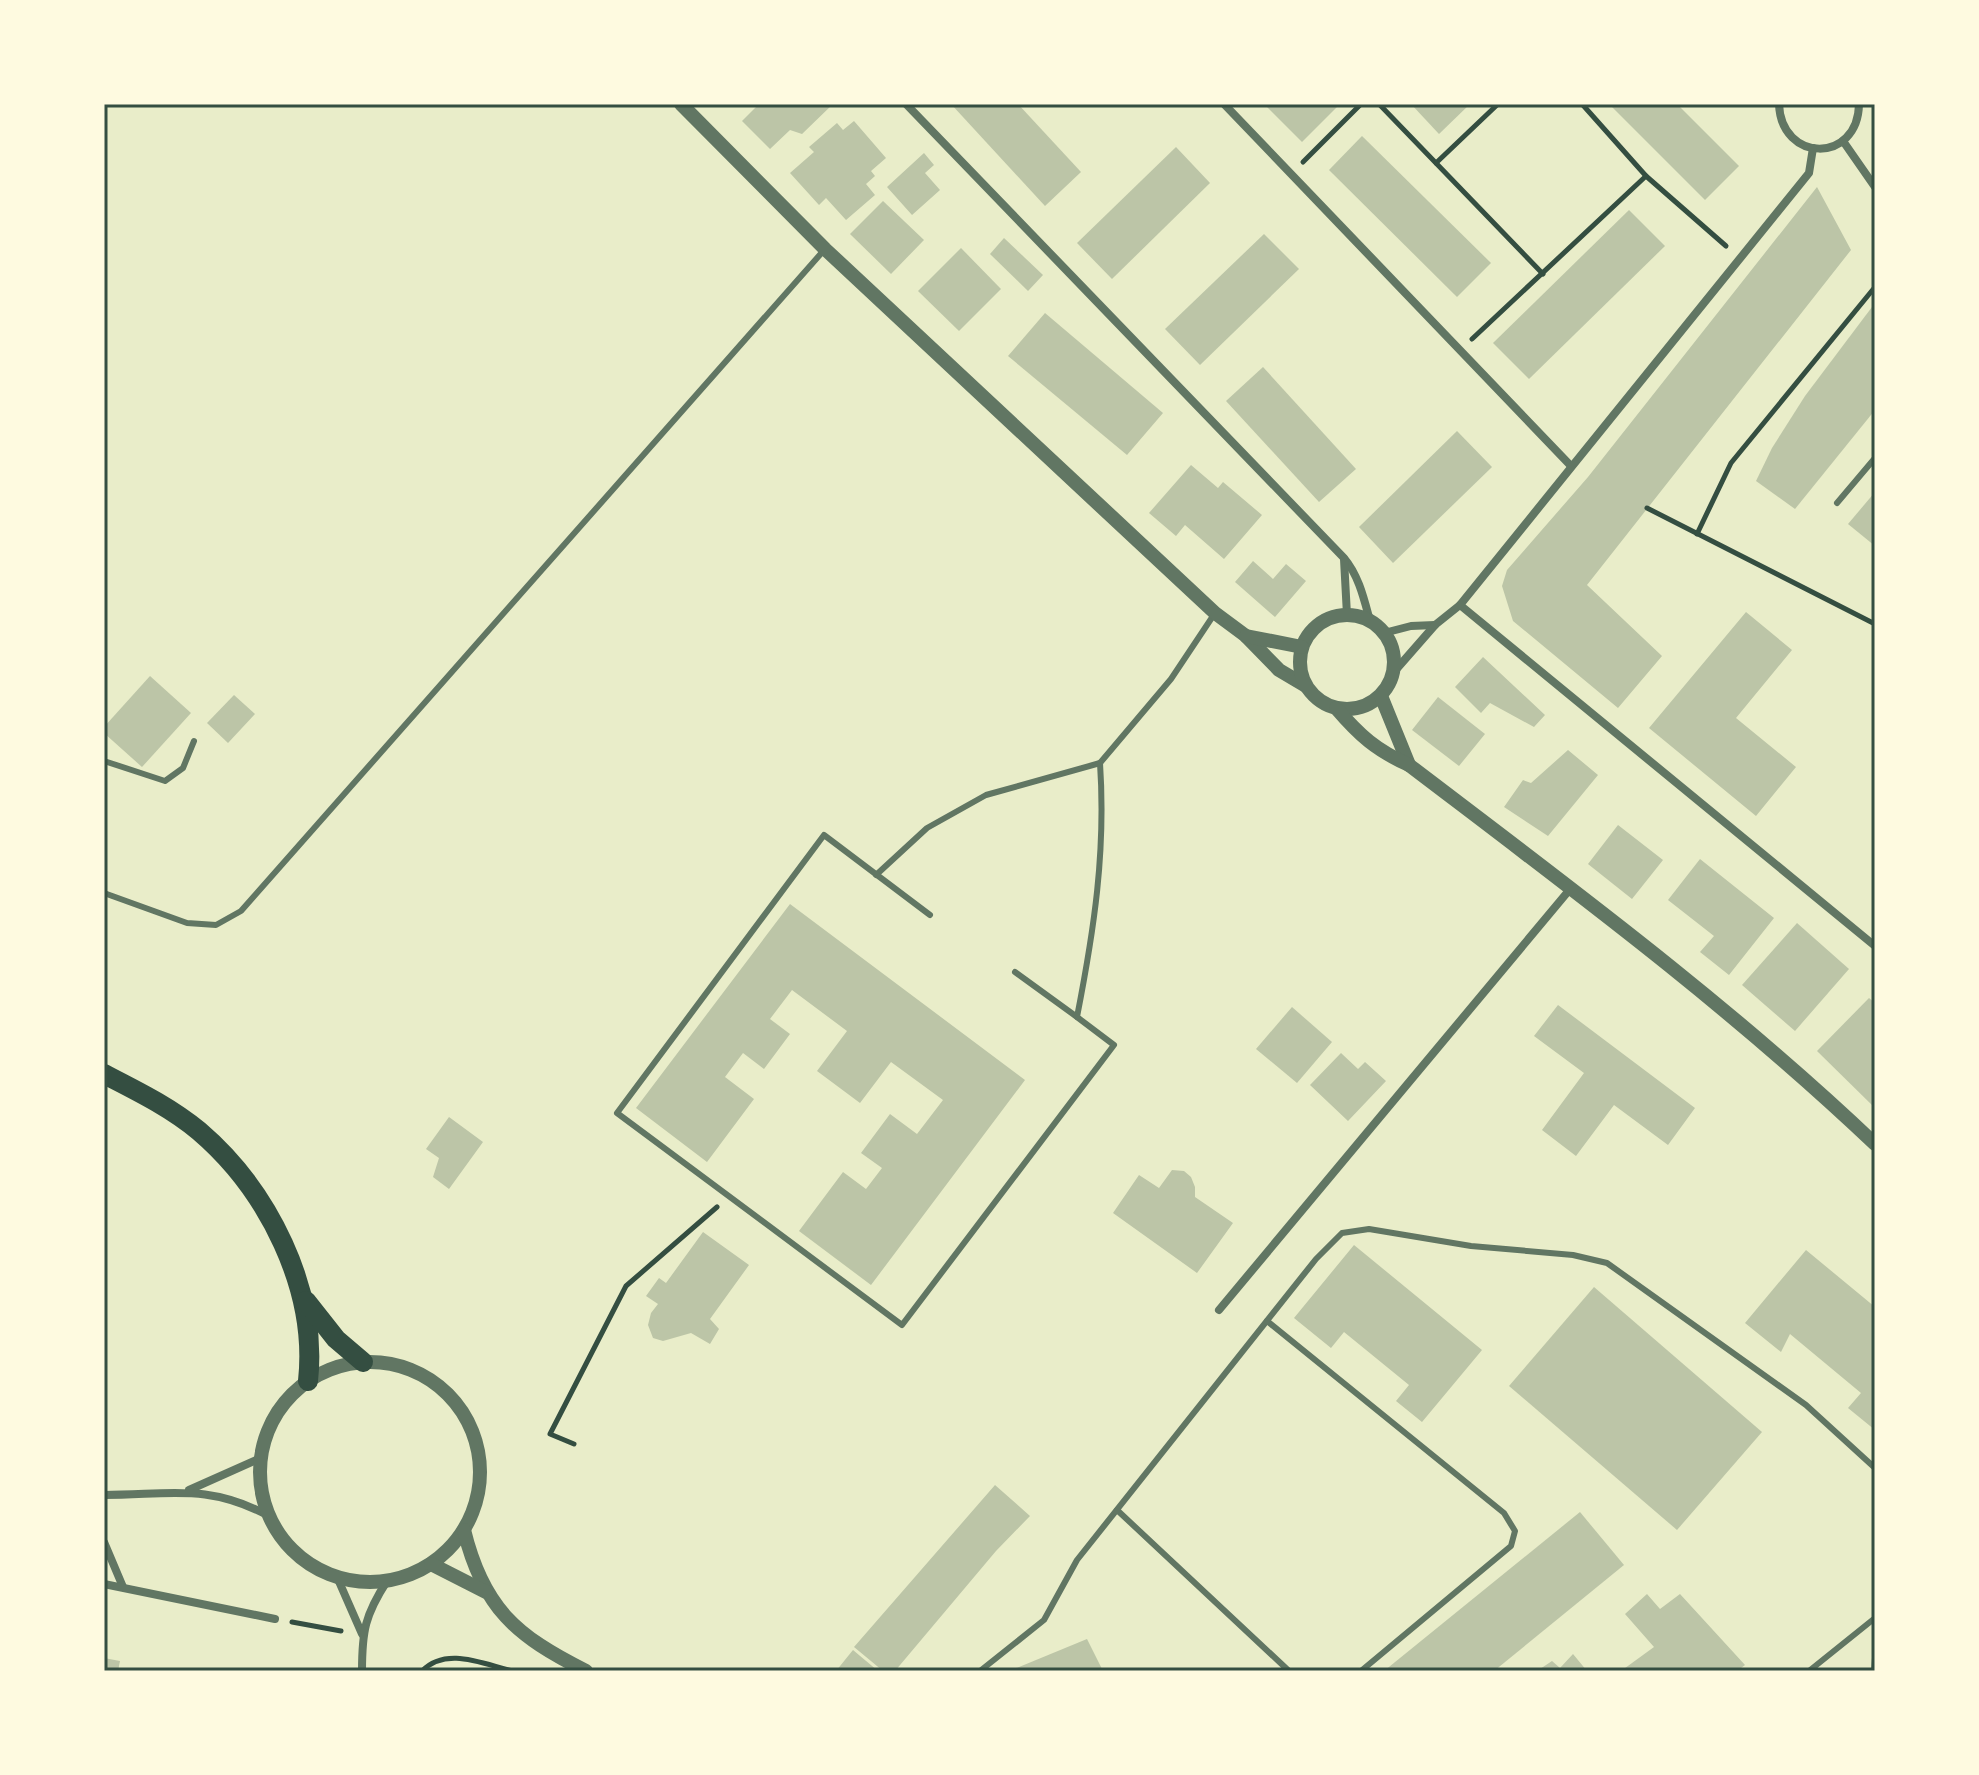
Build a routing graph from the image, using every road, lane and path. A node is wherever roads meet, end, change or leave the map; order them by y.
1 (681, 104) edge
2 (906, 104) edge
3 (1224, 104) edge
4 (1361, 104) edge
5 (1379, 104) edge
6 (1498, 104) edge
7 (1582, 104) edge
8 (1779, 104) edge
9 (1860, 104) edge
10 (1843, 141) junction
11 (1813, 148) junction
12 (1436, 163) junction
13 (1291, 174) junction
14 (1646, 176) junction
15 (1875, 187) edge
16 (825, 249) junction
17 (1740, 258) junction
18 (1543, 274) junction
19 (1875, 287) edge
20 (1460, 350) junction
21 (1875, 458) edge
22 (1571, 466) junction
23 (1837, 503) dead end
24 (1647, 508) dead end
25 (1697, 534) junction
26 (1344, 558) junction
27 (1460, 605) junction
28 (1215, 613) junction
29 (1347, 615) junction
30 (1370, 621) junction
31 (1875, 624) edge
32 (1435, 625) junction
33 (1384, 633) junction
34 (1246, 636) junction
35 (1302, 647) junction
36 (1393, 673) junction
37 (1306, 686) junction
38 (1381, 696) junction
39 (1336, 708) junction
40 (194, 741) dead end
41 (104, 761) edge
42 (1100, 763) junction
43 (1409, 765) junction
44 (876, 875) junction
45 (1571, 888) junction
46 (104, 893) edge
47 (930, 915) dead end
48 (1875, 946) edge
49 (1015, 972) dead end
50 (1077, 1017) junction
51 (104, 1074) edge
52 (1875, 1144) edge
53 (729, 1196) junction
54 (303, 1297) junction
55 (1219, 1310) dead end
56 (1267, 1321) junction
57 (363, 1362) junction
58 (308, 1381) junction
59 (574, 1444) dead end
60 (261, 1458) junction
61 (1875, 1468) edge
62 (184, 1492) junction
63 (104, 1495) edge
64 (1117, 1510) junction
65 (269, 1516) junction
66 (464, 1530) junction
67 (104, 1542) edge
68 (431, 1564) junction
69 (337, 1577) junction
70 (387, 1581) junction
71 (104, 1584) edge
72 (123, 1587) junction
73 (486, 1592) junction
74 (1875, 1618) edge
75 (275, 1619) joint
76 (362, 1635) junction
77 (1875, 1658) edge
78 (362, 1671) edge
79 (422, 1671) edge
80 (513, 1671) edge
81 (586, 1671) edge
82 (980, 1671) edge
83 (1289, 1671) edge
84 (1361, 1671) edge
85 (1809, 1671) edge
86 (1874, 1671) edge

1 - 16 street
2 - 26 street
3 - 13 street
4 - 13 path
5 - 12 path
6 - 12 path
7 - 14 path
8 - 11 street
9 - 10 street
10 - 11 street
10 - 15 street
11 - 17 street
12 - 18 path
13 - 20 street
14 - 17 path
14 - 18 path
16 - 28 street
16 - 46 lane
17 - 22 street
18 - 20 path
19 - 25 path
20 - 22 street
21 - 23 lane
22 - 27 street
24 - 25 path
25 - 31 path
26 - 29 street
26 - 30 street
27 - 32 street
27 - 48 street
28 - 34 street
28 - 42 lane
29 - 30 street
29 - 35 street
30 - 33 street
32 - 33 street
32 - 36 street
33 - 36 street
34 - 35 street
34 - 37 street
35 - 37 street
36 - 38 street
37 - 39 street
38 - 39 street
38 - 43 street
39 - 43 street
40 - 41 lane
42 - 44 lane
42 - 50 lane
43 - 45 street
44 - 47 lane
44 - 53 lane
45 - 52 street
45 - 55 street
49 - 50 lane
50 - 53 lane
51 - 54 main road
53 - 59 path
54 - 57 main road
54 - 58 main road
56 - 61 lane
56 - 64 lane
56 - 84 lane
57 - 58 street
57 - 66 street
58 - 60 street
60 - 62 street
60 - 65 street
62 - 63 street
62 - 65 street
64 - 82 lane
64 - 83 lane
65 - 69 street
66 - 68 street
66 - 73 street
67 - 72 street
68 - 70 street
68 - 73 street
69 - 70 street
69 - 76 street
70 - 76 street
71 - 72 street
72 - 75 street
73 - 81 street
74 - 85 lane
75 - 76 path
76 - 78 street
77 - 86 lane
79 - 80 path

